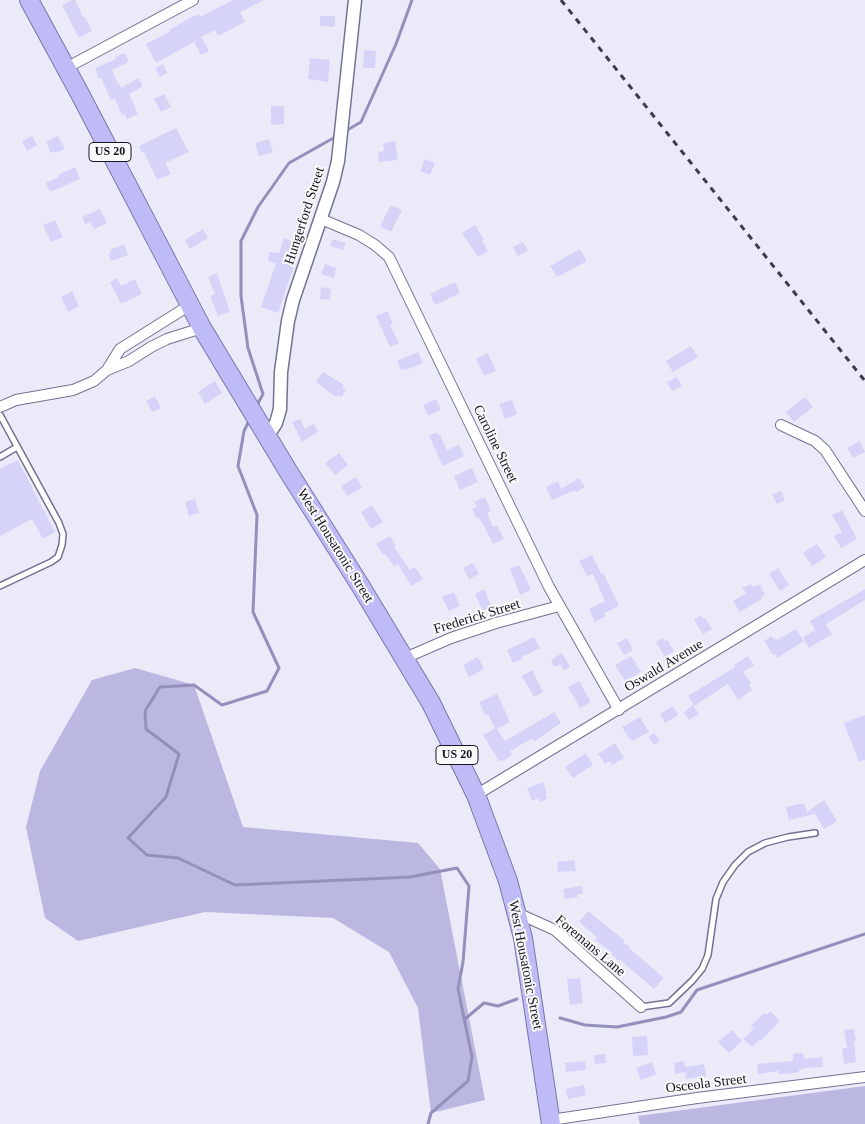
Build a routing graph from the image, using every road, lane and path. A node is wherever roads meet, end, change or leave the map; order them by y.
1 (29, 0) edge
2 (193, 0) edge
3 (355, 0) edge
4 (66, 68) junction
5 (321, 219) junction
6 (190, 305) junction
7 (202, 328) junction
8 (107, 370) junction
9 (0, 407) edge
10 (0, 415) edge
11 (781, 425) dead end
12 (264, 432) junction
13 (17, 447) junction
14 (0, 457) edge
15 (865, 511) edge
16 (865, 560) edge
17 (0, 586) edge
18 (559, 606) junction
19 (405, 658) junction
20 (619, 710) junction
21 (476, 795) junction
22 (815, 833) dead end
23 (517, 913) junction
24 (641, 1007) joint
25 (865, 1077) edge
26 (551, 1122) edge

1 - 4 highway, West Housatonic Street / US 20
2 - 4 street
3 - 5 street, Hungerford Street
4 - 6 highway, West Housatonic Street / US 20
5 - 12 street, Hungerford Street
5 - 18 street, Caroline Street
6 - 7 highway, West Housatonic Street / US 20
6 - 8 street
7 - 8 street
7 - 12 highway, West Housatonic Street / US 20
8 - 9 street
10 - 13 lane
11 - 15 street
12 - 19 highway, West Housatonic Street / US 20
13 - 14 lane
13 - 17 lane
16 - 20 street, Oswald Avenue
18 - 19 street, Frederick Street
18 - 20 street, Caroline Street
19 - 21 highway, West Housatonic Street / US 20
20 - 21 street, Oswald Avenue
21 - 23 highway, West Housatonic Street / US 20
22 - 24 lane
23 - 24 street, Foremans Lane
23 - 26 highway, West Housatonic Street / US 20
25 - 26 street, Osceola Street

